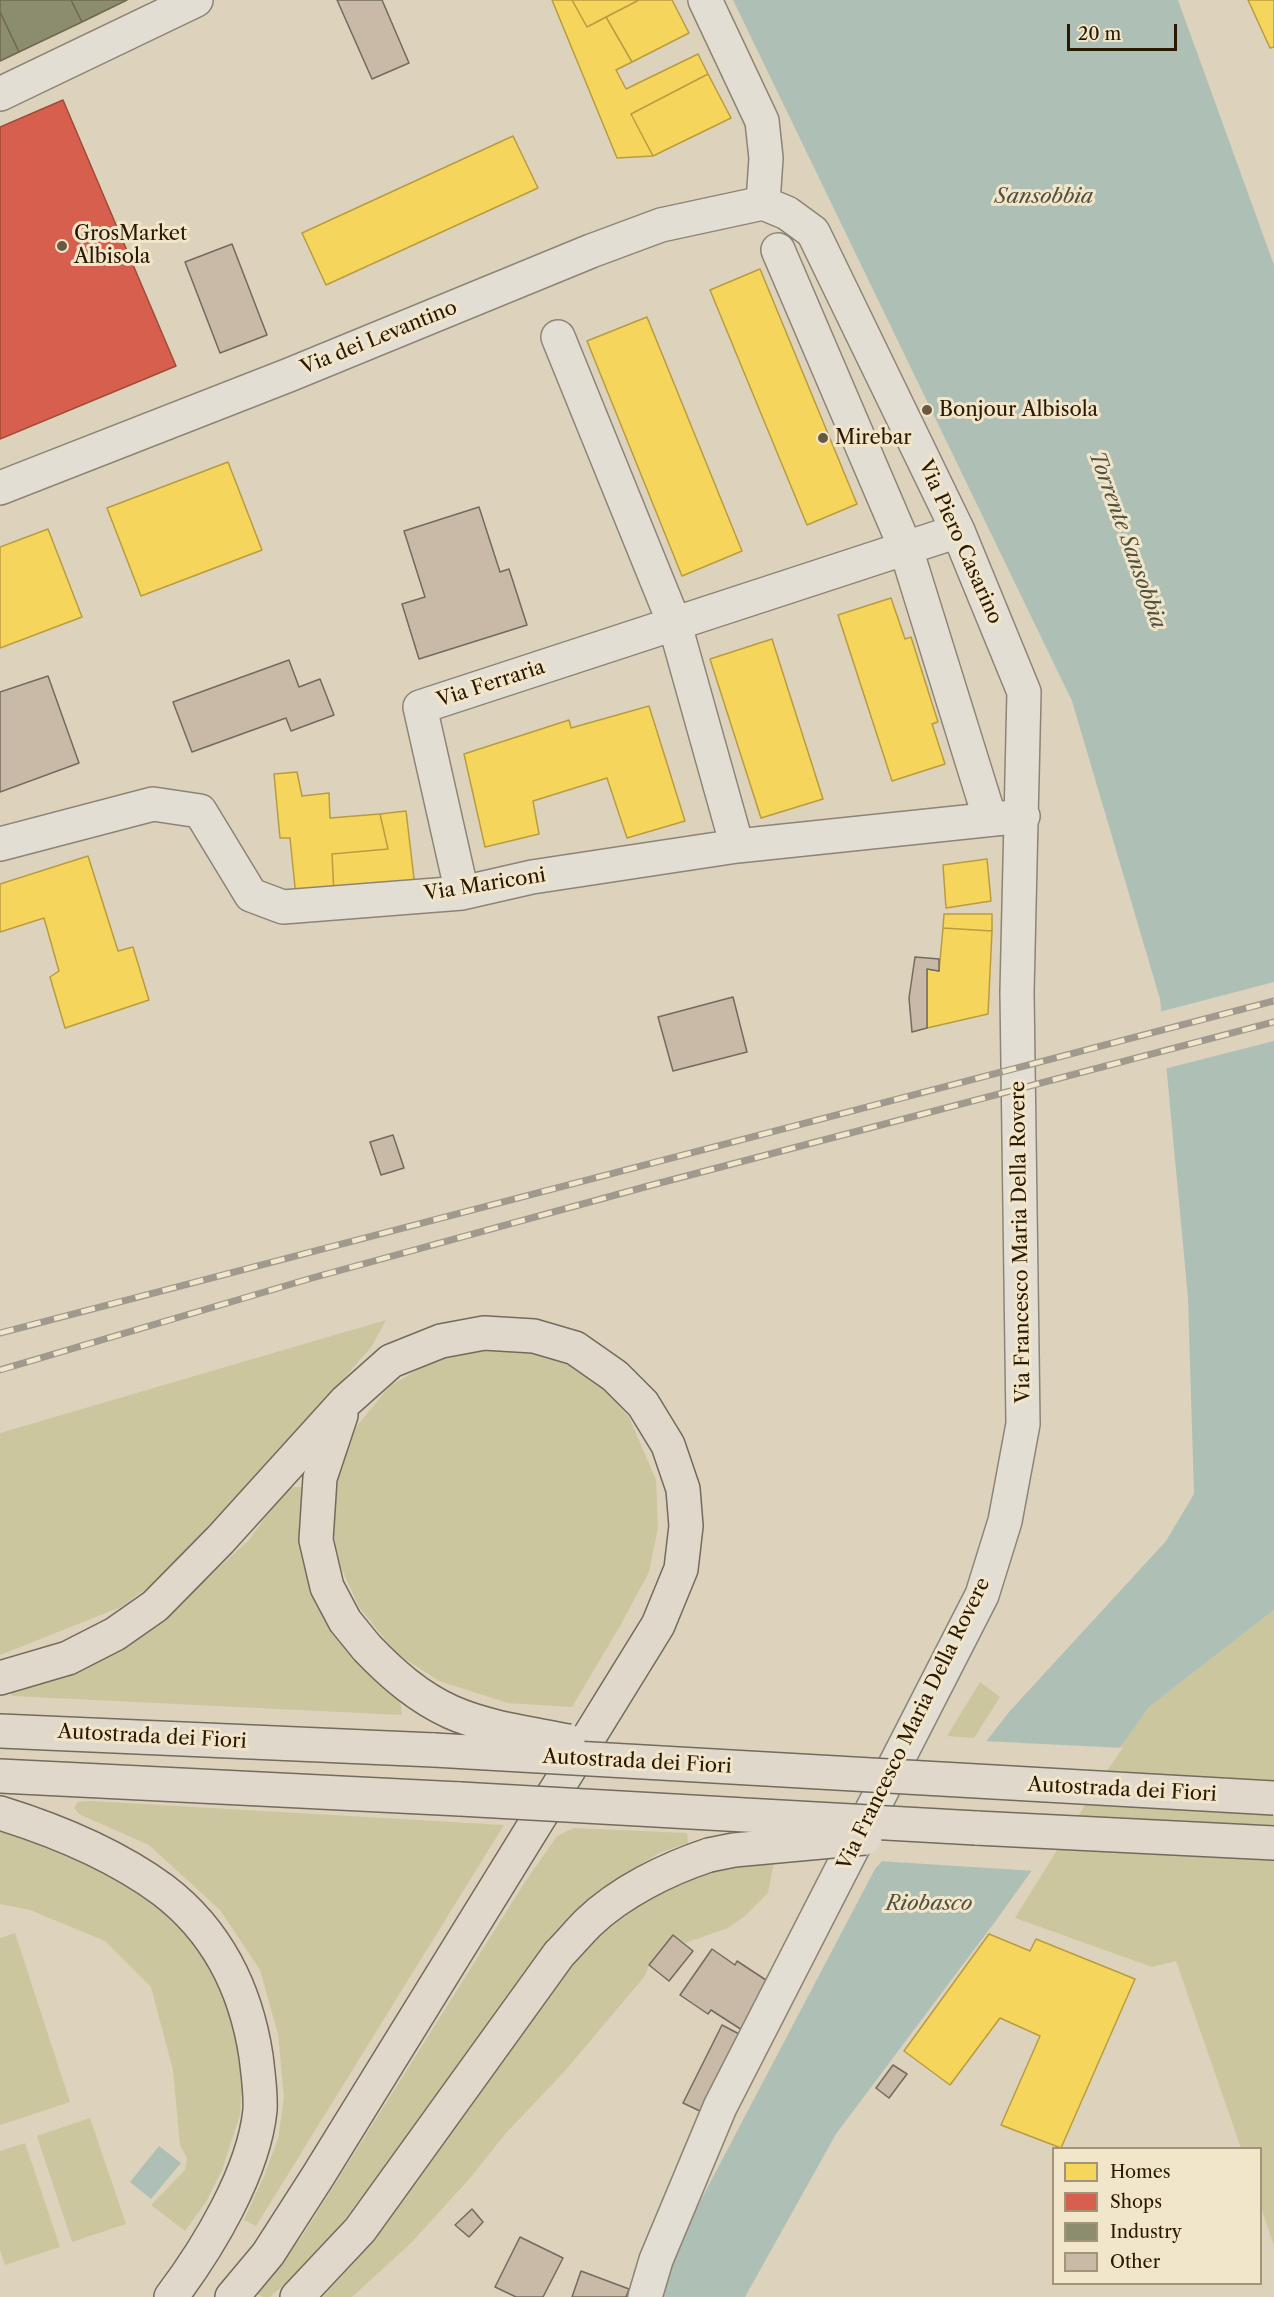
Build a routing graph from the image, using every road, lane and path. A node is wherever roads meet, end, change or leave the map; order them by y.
1 (196, 0) edge
2 (705, 0) edge
3 (0, 94) edge
4 (763, 203) junction
5 (778, 250) dead end
6 (558, 337) dead end
7 (0, 488) edge
8 (958, 531) junction
9 (906, 549) junction
10 (675, 625) junction
11 (1023, 816) junction
12 (990, 819) junction
13 (0, 844) edge
14 (737, 846) junction
15 (462, 893) junction
16 (1018, 1040) joint
17 (345, 1402) junction
18 (0, 1678) edge
19 (0, 1731) edge
20 (693, 1765) junction
21 (0, 1776) edge
22 (1274, 1798) edge
23 (0, 1813) edge
24 (976, 1828) junction
25 (1274, 1843) edge
26 (171, 2297) edge
27 (232, 2297) edge
28 (297, 2297) edge
29 (645, 2297) edge

1 - 3 street
2 - 4 street
4 - 7 street, Via dei Levantino
4 - 8 street, Via Piero Casarino
5 - 9 street
6 - 10 street
8 - 9 street, Via Ferraria
8 - 11 street, Via Piero Casarino
9 - 10 street, Via Ferraria
9 - 12 street
10 - 14 street
10 - 15 street, Via Ferraria
11 - 12 street, Via Mariconi
11 - 16 street, Via Piero Casarino
12 - 14 street, Via Mariconi
13 - 15 street, Via Mariconi
14 - 15 street, Via Mariconi
16 - 29 street, Via Francesco Maria Della Rovere
17 - 18 highway
17 - 20 highway, bridge
17 - 27 highway
19 - 20 highway, Autostrada dei Fiori, bridge
20 - 22 highway, Autostrada dei Fiori, bridge
21 - 24 highway, bridge
23 - 26 highway
24 - 25 highway
24 - 28 highway, bridge

